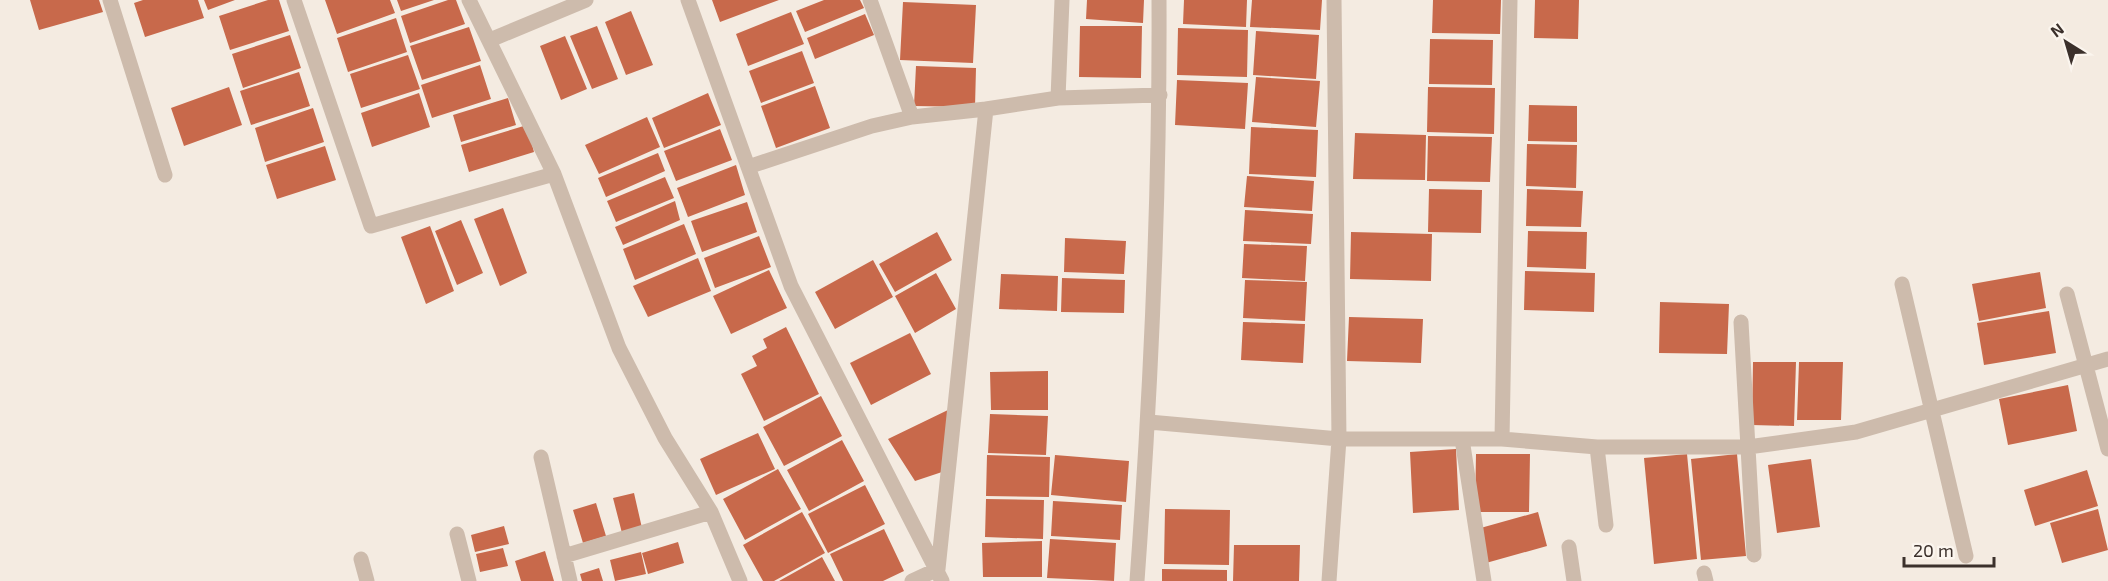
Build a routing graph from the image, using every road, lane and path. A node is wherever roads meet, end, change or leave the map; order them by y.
1 (110, 0) edge
2 (294, 0) edge
3 (469, 0) edge
4 (586, 0) edge
5 (688, 0) edge
6 (870, 0) edge
7 (1062, 0) edge
8 (1159, 0) edge
9 (1334, 0) edge
10 (1510, 0) edge
11 (490, 40) junction
12 (1160, 95) junction
13 (1058, 98) junction
14 (986, 109) junction
15 (912, 117) junction
16 (748, 167) junction
17 (554, 174) junction
18 (165, 175) dead end
19 (1902, 284) dead end
20 (2067, 294) dead end
21 (1741, 322) dead end
22 (2108, 359) edge
23 (2085, 366) junction
24 (1931, 410) junction
25 (1149, 422) junction
26 (1339, 439) junction
27 (1462, 439) junction
28 (1502, 439) junction
29 (1597, 447) junction
30 (1748, 447) junction
31 (2108, 449) edge
32 (541, 457) dead end
33 (711, 512) junction
34 (1606, 525) dead end
35 (457, 534) dead end
36 (1569, 547) dead end
37 (1754, 555) dead end
38 (564, 556) junction
39 (1966, 556) dead end
40 (361, 559) dead end
41 (940, 575) edge
42 (367, 581) edge
43 (469, 581) edge
44 (570, 581) edge
45 (740, 581) edge
46 (912, 581) edge
47 (1137, 581) edge
48 (1329, 581) edge
49 (1484, 581) edge
50 (1575, 581) edge

1 - 18 street
2 - 17 street
3 - 11 street
4 - 11 street
5 - 16 street
6 - 15 street
7 - 13 street
8 - 12 street
9 - 26 street
10 - 28 street
11 - 17 street
12 - 13 street
12 - 25 street
13 - 14 street
14 - 15 street
14 - 41 street
15 - 16 street
16 - 41 street
17 - 33 street
19 - 24 street
20 - 23 street
21 - 30 street
22 - 23 street
23 - 24 street
23 - 31 street
24 - 30 street
24 - 39 street
25 - 26 street
25 - 47 street
26 - 27 street
26 - 48 street
27 - 28 street
27 - 49 street
28 - 29 street
29 - 30 street
29 - 34 street
30 - 37 street
32 - 38 street
33 - 38 street
33 - 45 street
35 - 43 street
36 - 50 street
38 - 44 street
40 - 42 street
41 - 46 street

